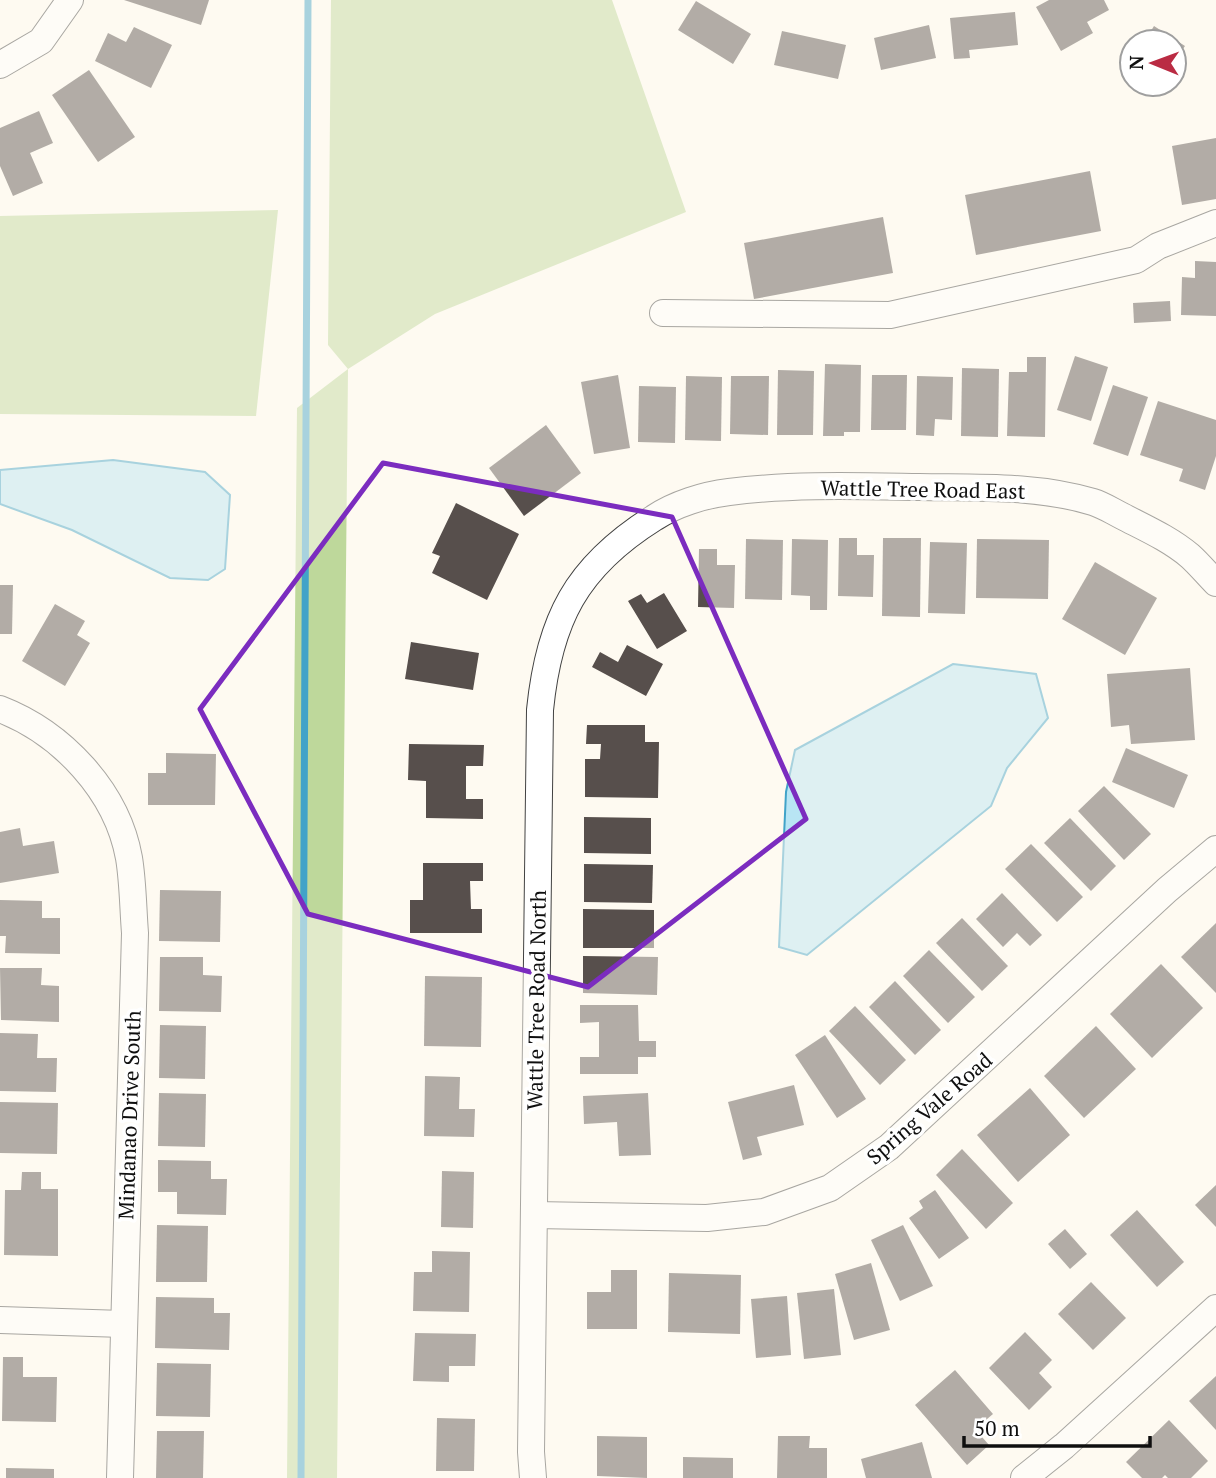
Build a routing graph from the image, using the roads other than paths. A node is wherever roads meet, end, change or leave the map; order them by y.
1 (70, 0) edge
2 (0, 65) edge
3 (1216, 223) edge
4 (663, 313) dead end
5 (617, 545) joint
6 (1216, 583) edge
7 (0, 709) edge
8 (1216, 849) edge
9 (534, 1215) junction
10 (1216, 1308) edge
11 (0, 1320) edge
12 (123, 1324) junction
13 (120, 1478) edge
14 (533, 1478) edge
15 (1024, 1478) edge

1 - 2 street
3 - 4 street
5 - 6 street, Wattle Tree Road East
5 - 9 street, Wattle Tree Road North
7 - 12 street, Mindanao Drive South
8 - 9 street, Spring Vale Road
9 - 14 street, Wattle Tree Road North
10 - 15 street
11 - 12 street
12 - 13 street, Mindanao Drive South

